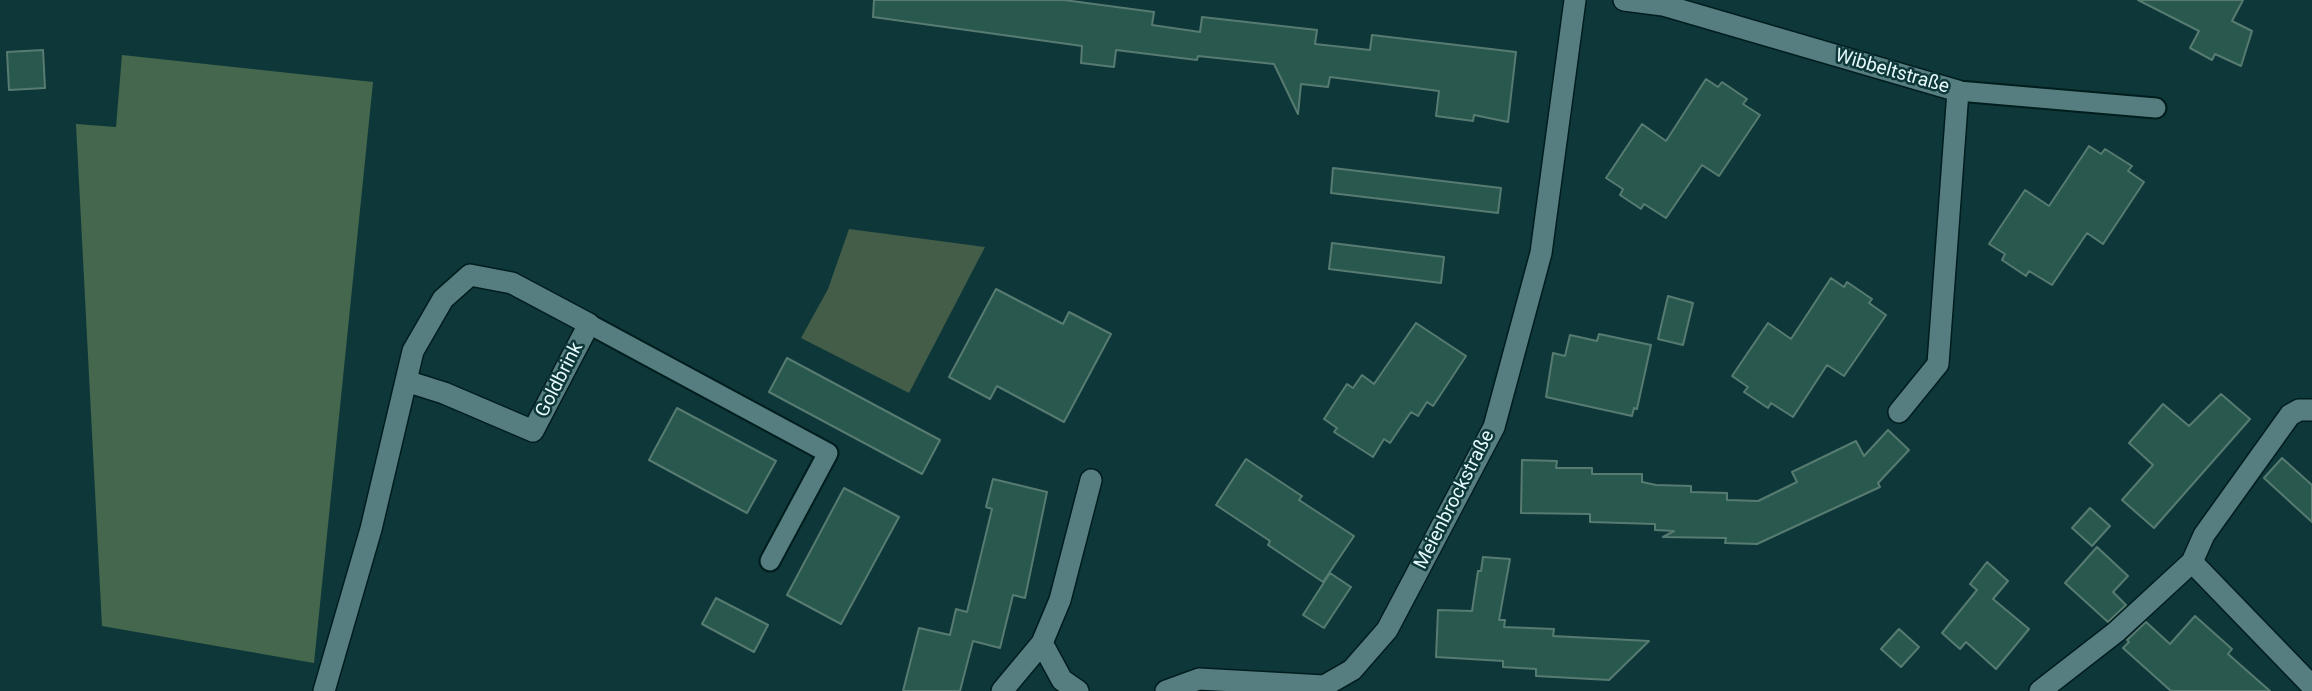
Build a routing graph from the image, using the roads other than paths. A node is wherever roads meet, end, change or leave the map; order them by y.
1 (1576, 0) edge
2 (1624, 0) edge
3 (1663, 2) edge
4 (1958, 91) junction
5 (2156, 108) dead end
6 (589, 324) junction
7 (406, 381) junction
8 (2312, 410) edge
9 (1899, 412) dead end
10 (1091, 480) dead end
11 (770, 561) dead end
12 (2192, 562) junction
13 (1042, 643) junction
14 (2312, 686) edge
15 (324, 691) edge
16 (1002, 691) edge
17 (1078, 691) edge
18 (1166, 691) edge
19 (2040, 691) edge

1 - 18 street, Meienbrockstraße
2 - 3 street, Wibbeltstraße
3 - 4 street, Wibbeltstraße
4 - 5 lane
4 - 9 street, Wibbeltstraße
6 - 7 street, Goldbrink
6 - 7 street, Goldbrink
6 - 11 lane
7 - 15 street, Goldbrink
8 - 12 street
10 - 13 street
12 - 14 street
12 - 19 street
13 - 16 street
13 - 17 street

